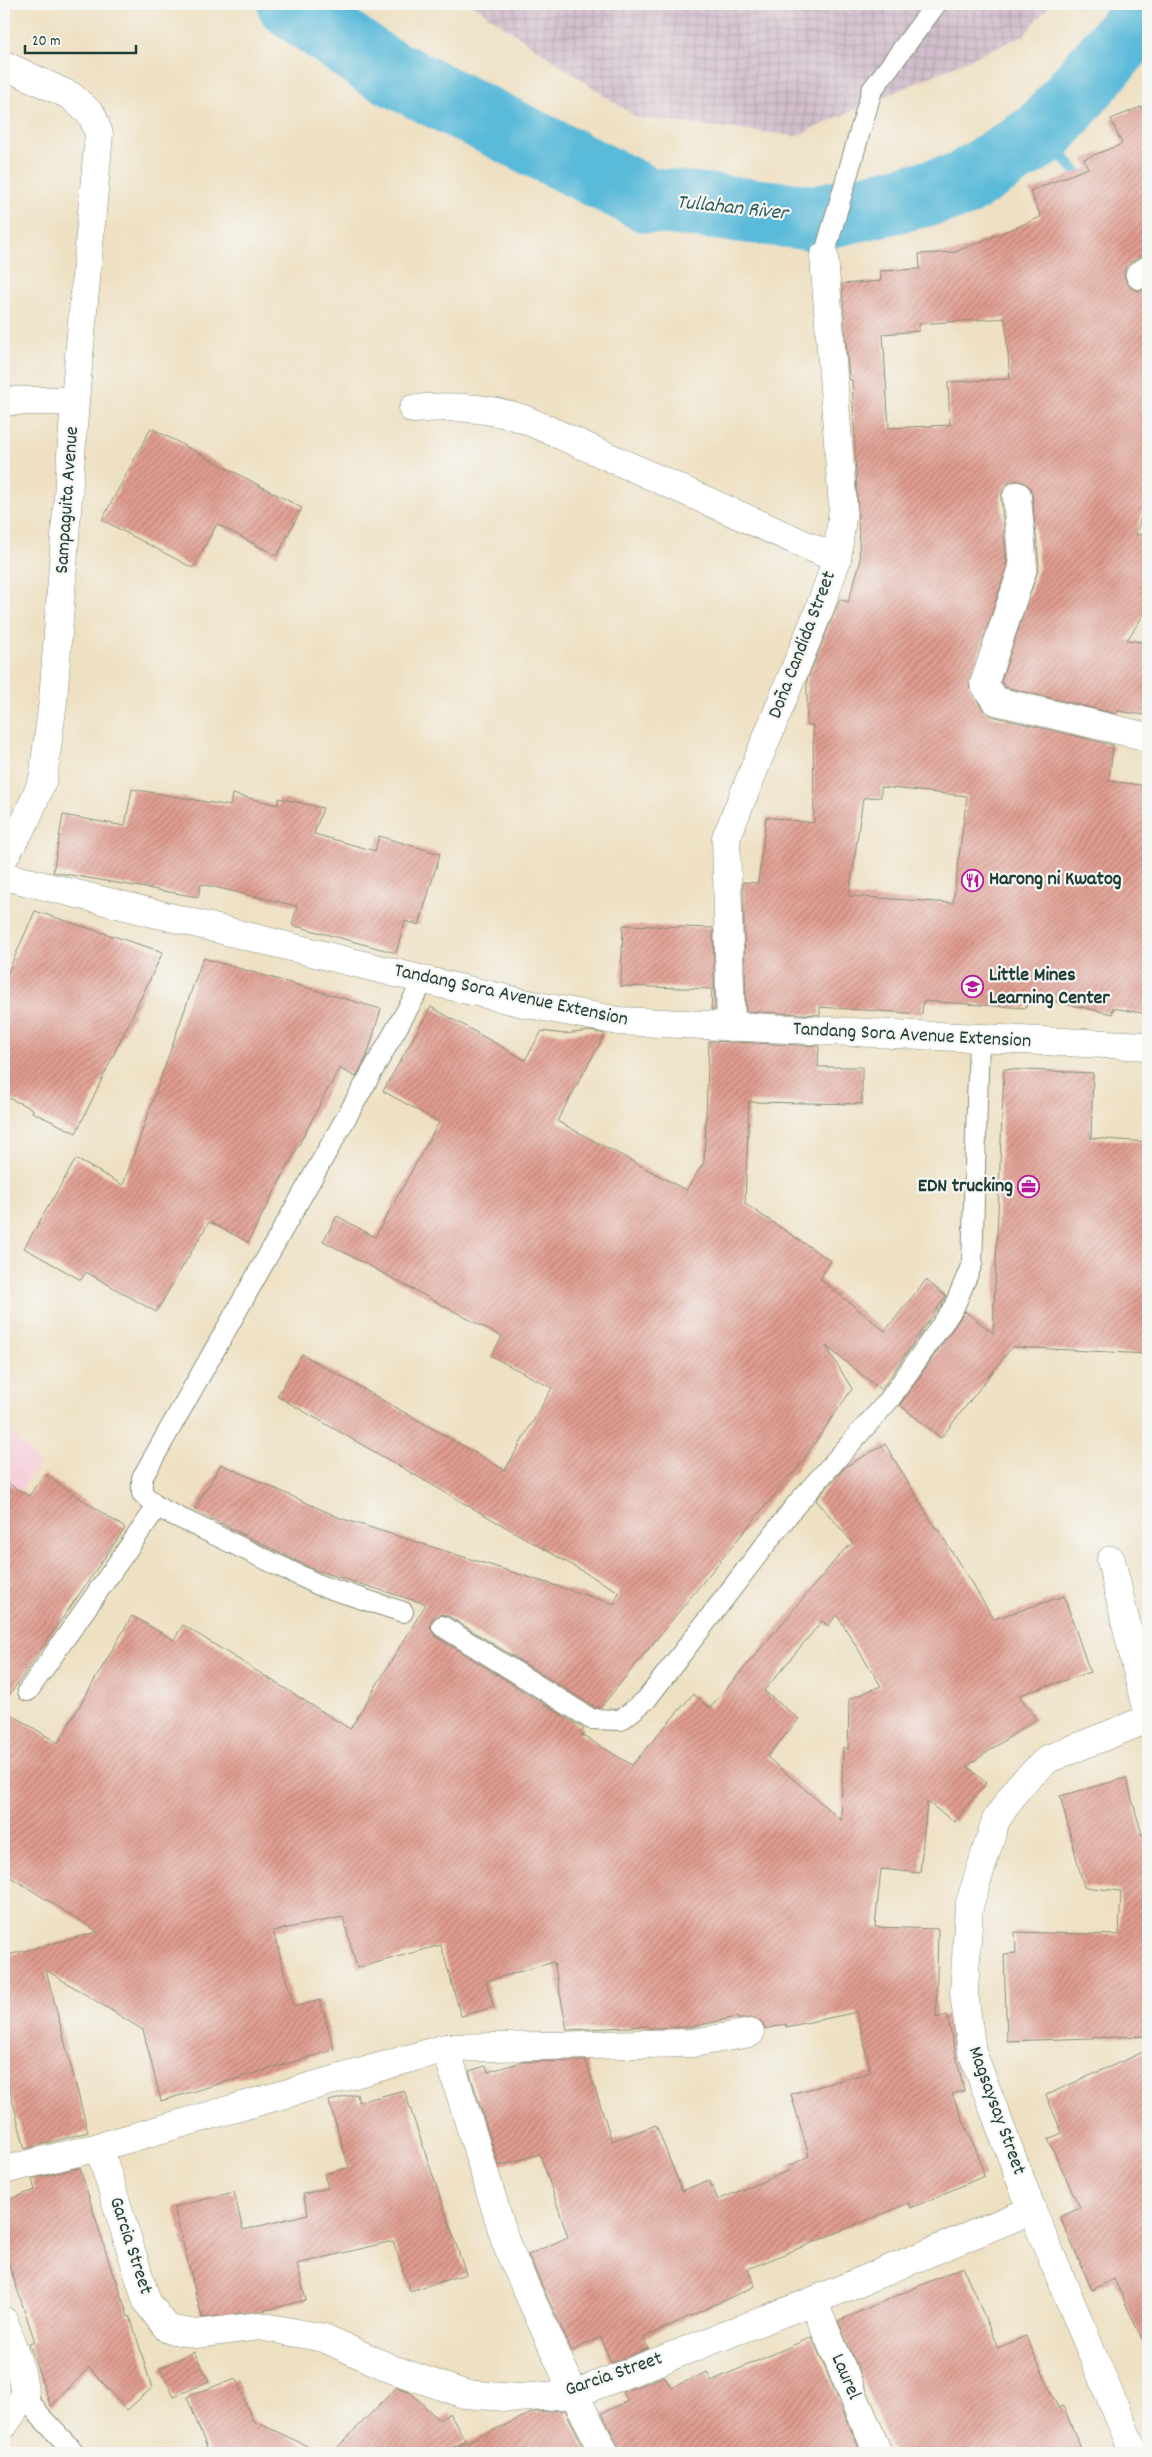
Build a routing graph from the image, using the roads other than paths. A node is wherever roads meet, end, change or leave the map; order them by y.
1 (936, 4) edge
2 (4, 65) edge
3 (824, 256) joint
4 (4, 401) edge
5 (75, 401) junction
6 (413, 408) dead end
7 (1016, 496) dead end
8 (837, 559) junction
9 (1148, 737) edge
10 (4, 857) edge
11 (4, 876) edge
12 (424, 980) junction
13 (731, 1027) junction
14 (979, 1039) junction
15 (1148, 1046) edge
16 (156, 1507) junction
17 (1111, 1560) dead end
18 (403, 1612) dead end
19 (442, 1626) dead end
20 (28, 1690) dead end
21 (1148, 1718) edge
22 (750, 2033) dead end
23 (446, 2048) junction
24 (99, 2147) junction
25 (4, 2170) edge
26 (1032, 2210) junction
27 (813, 2301) junction
28 (4, 2321) edge
29 (574, 2394) junction
30 (25, 2395) junction
31 (4, 2425) edge
32 (75, 2453) edge
33 (605, 2453) edge
34 (878, 2453) edge
35 (1134, 2453) edge

1 - 3 lane
2 - 5 street, Sampaguita Avenue
3 - 8 street, Doña Candida Street
4 - 5 street
5 - 10 street, Sampaguita Avenue
6 - 8 street
7 - 9 street
8 - 13 street, Doña Candida Street
11 - 12 street, Tandang Sora Avenue Extension
12 - 13 street, Tandang Sora Avenue Extension
12 - 16 lane
13 - 14 street, Tandang Sora Avenue Extension
14 - 15 street, Tandang Sora Avenue Extension
14 - 19 lane
16 - 18 lane
16 - 20 lane
17 - 21 street
21 - 26 street, Magsaysay Street
22 - 23 street
23 - 24 street
23 - 29 street
24 - 25 street
24 - 29 street, Garcia Street
26 - 27 street, Garcia Street
26 - 35 street, Magsaysay Street
27 - 29 street, Garcia Street
27 - 34 street, Laurel
28 - 30 street
29 - 33 street
30 - 31 street
30 - 32 lane

